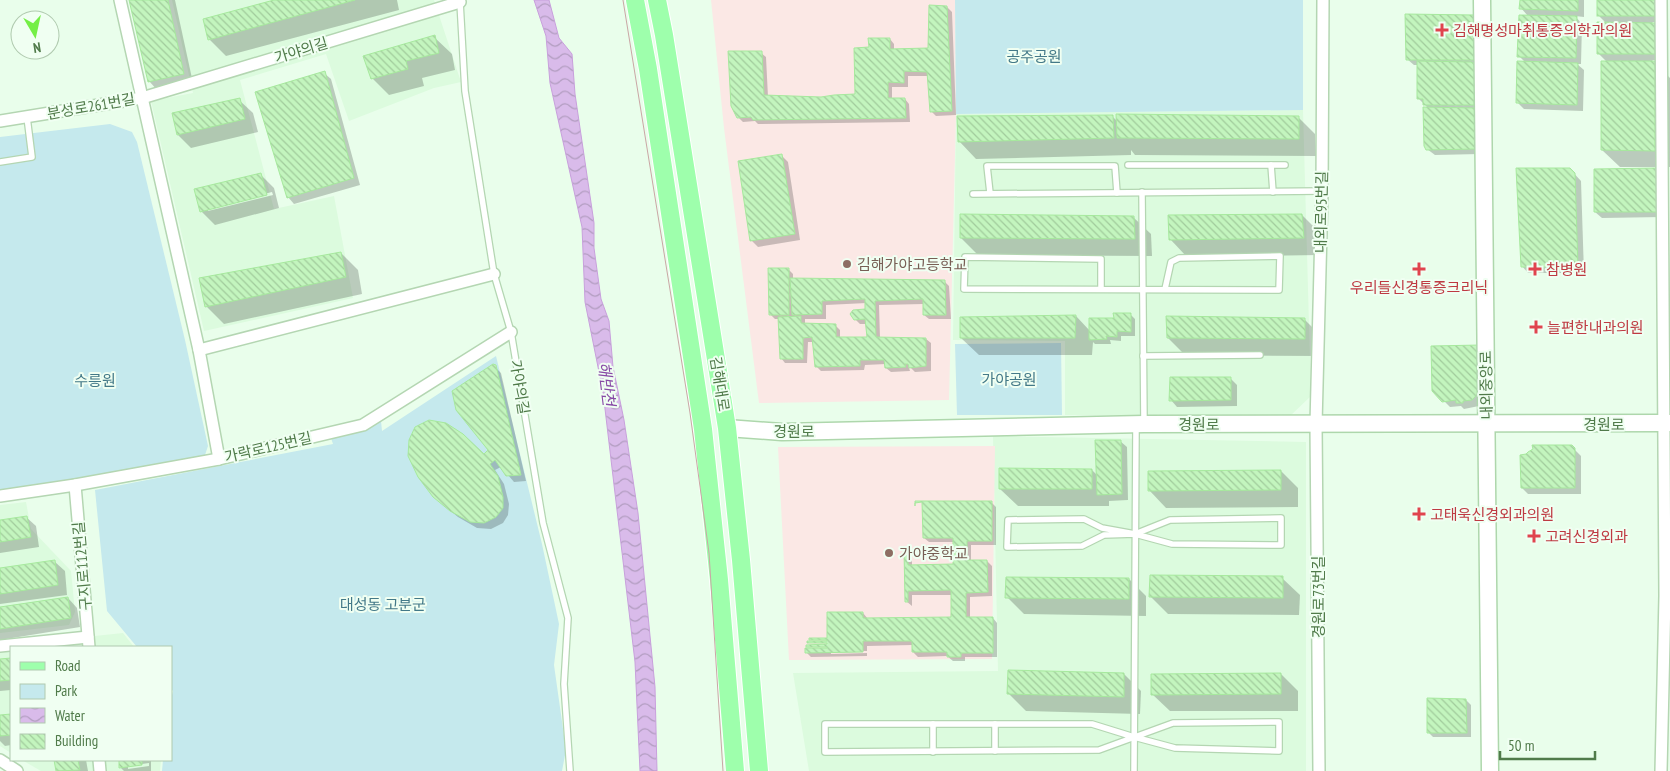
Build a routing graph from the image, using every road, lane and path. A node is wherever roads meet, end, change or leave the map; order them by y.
1 (120, 0) edge
2 (634, 0) edge
3 (657, 0) edge
4 (1323, 0) edge
5 (1482, 0) edge
6 (1661, 0) edge
7 (460, 1) edge
8 (142, 98) junction
9 (27, 117) junction
10 (0, 121) edge
11 (0, 162) edge
12 (1271, 164) junction
13 (1285, 164) dead end
14 (1128, 165) dead end
15 (1322, 191) junction
16 (1142, 192) junction
17 (1273, 192) junction
18 (1117, 193) junction
19 (973, 194) dead end
20 (990, 194) junction
21 (494, 274) junction
22 (1101, 289) junction
23 (1143, 289) junction
24 (1165, 289) junction
25 (511, 332) junction
26 (199, 350) junction
27 (1260, 355) dead end
28 (1143, 356) junction
29 (1667, 423) edge
30 (1140, 424) junction
31 (1316, 424) junction
32 (1486, 424) junction
33 (728, 428) junction
34 (219, 459) junction
35 (75, 485) junction
36 (0, 496) edge
37 (1135, 534) junction
38 (1668, 596) edge
39 (89, 642) edge
40 (0, 646) edge
41 (933, 724) junction
42 (995, 724) junction
43 (1134, 737) junction
44 (995, 751) junction
45 (933, 752) junction
46 (0, 760) edge
47 (1664, 767) edge
48 (17, 771) edge
49 (570, 771) edge
50 (735, 771) edge
51 (759, 771) edge
52 (1134, 771) edge
53 (1319, 771) edge
54 (1490, 771) edge

1 - 8 street, 분성로261번길
2 - 50 main road, 김해대로
3 - 33 main road, 김해대로
4 - 15 street, 내외로95번길
5 - 32 street, 내외중앙로
6 - 29 street
7 - 8 street, 가야의길
7 - 21 lane, 가야의길
8 - 9 street, 분성로261번길
8 - 26 street
9 - 10 street, 분성로261번길
9 - 11 lane
12 - 13 lane
12 - 14 lane
12 - 17 lane
15 - 17 lane
15 - 31 street, 내외로95번길
16 - 17 lane
16 - 18 lane
16 - 23 lane
18 - 20 lane
18 - 20 lane
19 - 20 lane
21 - 25 lane, 가야의길
21 - 26 street
22 - 22 lane
22 - 23 lane
23 - 24 lane
23 - 28 lane
24 - 24 lane
25 - 34 street, 가락로125번길
25 - 49 lane, 가야의길
26 - 34 street
27 - 28 lane
28 - 30 lane
29 - 32 street, 경원로
29 - 38 street
30 - 31 street, 경원로
30 - 33 street, 경원로
30 - 37 lane
31 - 32 street, 경원로
31 - 53 street, 경원로73번길
32 - 54 street, 내외중앙로
33 - 51 main road, 김해대로
34 - 35 street, 가락로125번길
35 - 36 street, 가락로125번길
35 - 39 street, 구지로112번길
37 - 37 lane
37 - 37 lane
37 - 43 lane
38 - 47 street
39 - 40 street
41 - 42 lane
41 - 45 lane
41 - 45 lane
42 - 43 lane
42 - 44 lane
43 - 43 lane
43 - 44 lane
43 - 52 lane
44 - 45 lane
46 - 48 street

